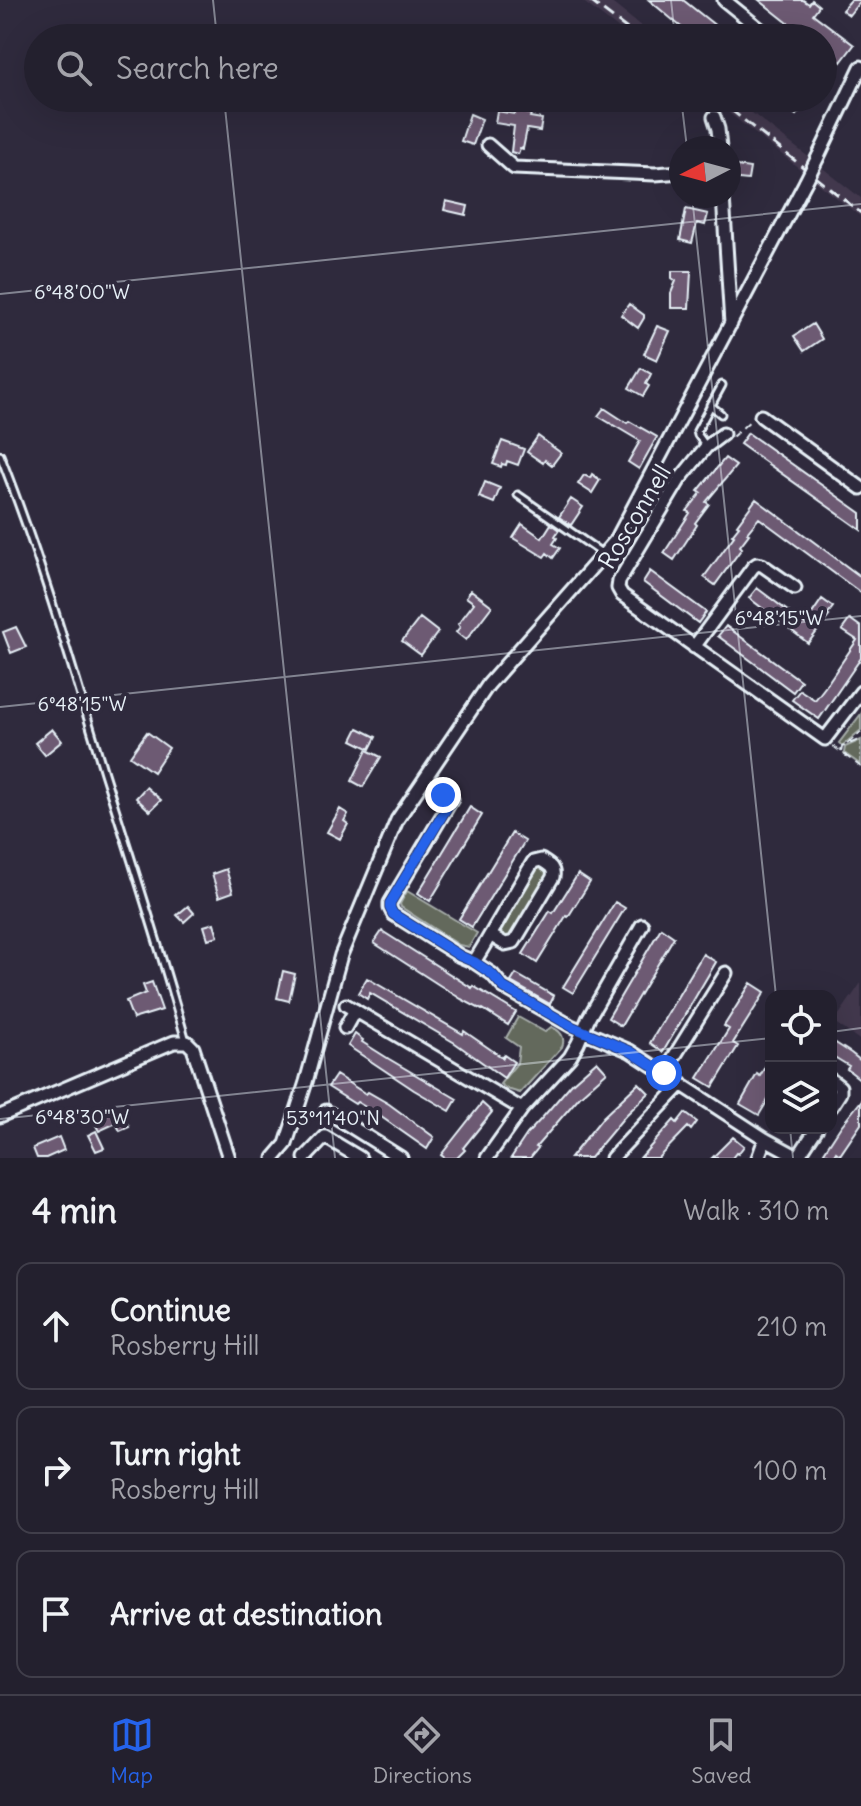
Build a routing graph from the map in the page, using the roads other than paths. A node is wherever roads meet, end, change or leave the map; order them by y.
1 (724, 0) edge
2 (754, 24) edge
3 (861, 67) edge
4 (714, 117) dead end
5 (719, 136) edge
6 (488, 145) dead end
7 (669, 173) edge
8 (724, 208) edge
9 (731, 324) junction
10 (722, 385) dead end
11 (710, 405) junction
12 (721, 414) dead end
13 (761, 416) dead end
14 (723, 434) dead end
15 (706, 447) junction
16 (0, 455) edge
17 (861, 488) edge
18 (518, 495) dead end
19 (604, 554) junction
20 (795, 588) dead end
21 (694, 647) junction
22 (861, 692) edge
23 (443, 795) dead end
24 (642, 925) dead end
25 (490, 935) junction
26 (474, 962) junction
27 (726, 973) dead end
28 (345, 1028) dead end
29 (583, 1031) junction
30 (187, 1042) junction
31 (664, 1073) junction
32 (682, 1084) junction
33 (522, 1109) junction
34 (326, 1111) dead end
35 (0, 1116) edge
36 (768, 1134) edge
37 (813, 1134) edge
38 (765, 1139) junction
39 (229, 1158) edge
40 (274, 1158) edge
41 (305, 1158) edge
42 (360, 1158) edge
43 (401, 1158) edge
44 (487, 1158) edge
45 (612, 1158) edge
46 (758, 1158) edge
47 (799, 1158) edge

1 - 2 street
3 - 9 street, bridge
4 - 5 street
6 - 7 street
8 - 9 street
9 - 19 street
10 - 11 lane
11 - 12 lane
11 - 15 lane
13 - 17 street
14 - 15 street, Rosconnell
15 - 21 street, Rosconnell
16 - 30 lane
18 - 19 lane
19 - 40 street
20 - 21 street
21 - 22 street, Rosconnell
23 - 26 street
24 - 29 street
25 - 25 street
25 - 26 street
26 - 29 street
27 - 31 street
28 - 33 street
29 - 31 street
29 - 33 street
30 - 35 street
30 - 39 street
31 - 32 street
32 - 38 street
32 - 45 street
33 - 44 street
34 - 43 street
36 - 38 lane
37 - 47 street
38 - 46 street
38 - 47 street
41 - 42 street

